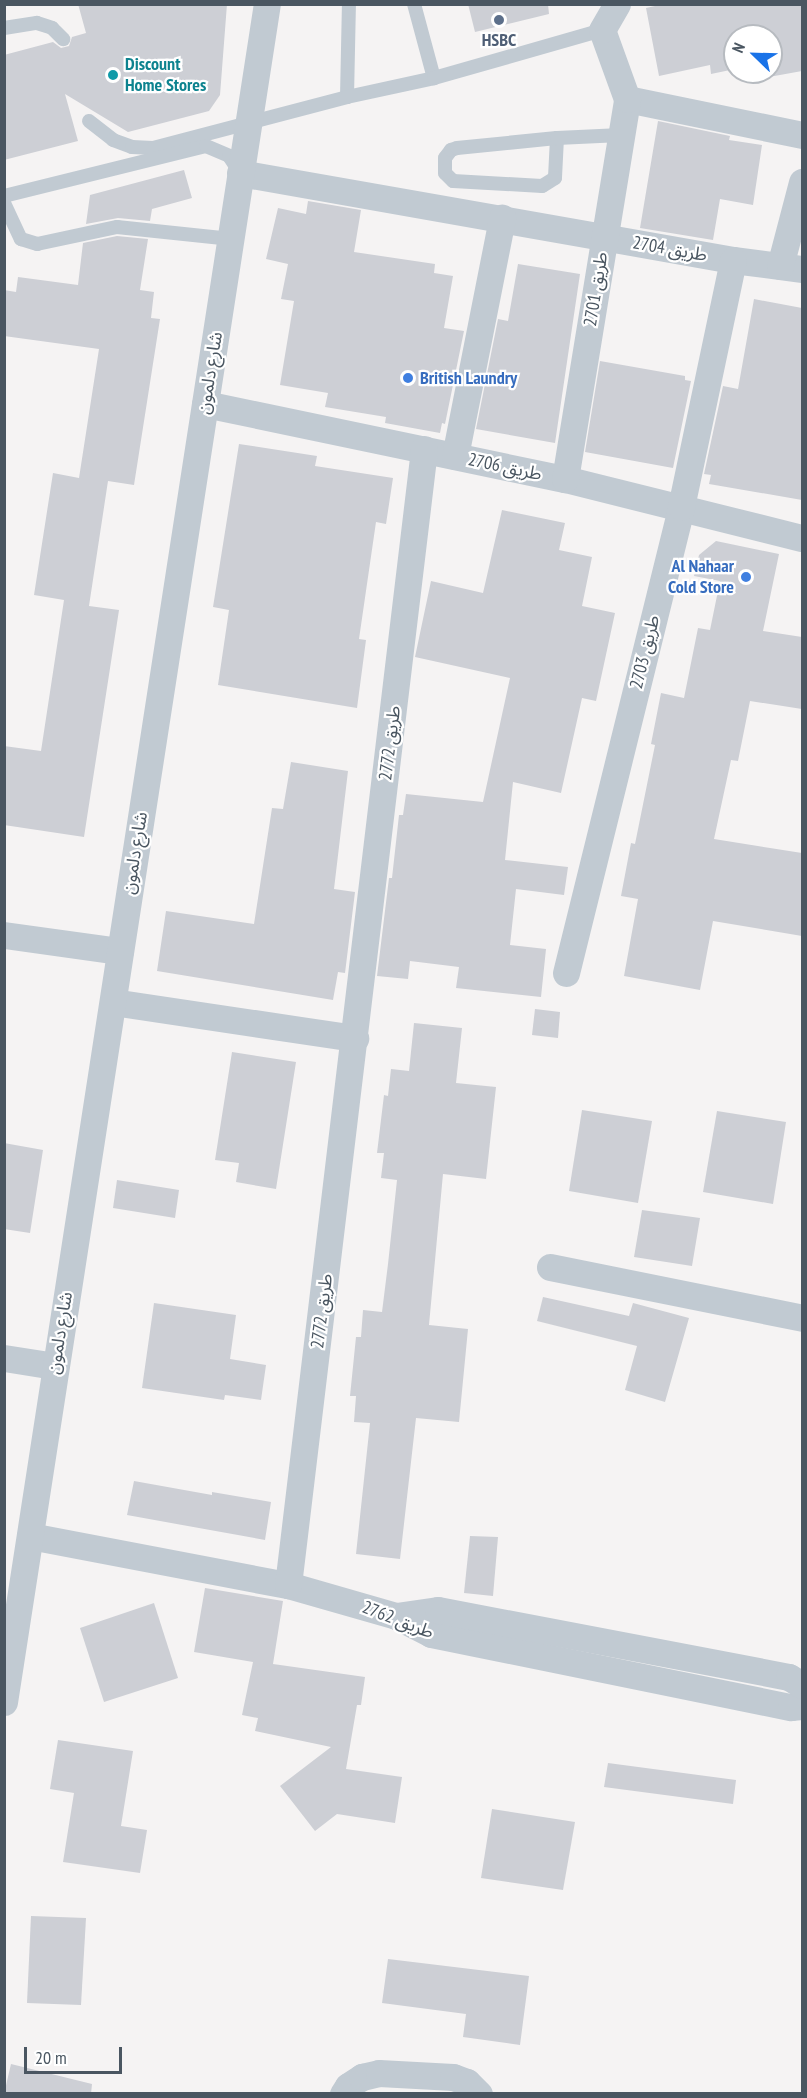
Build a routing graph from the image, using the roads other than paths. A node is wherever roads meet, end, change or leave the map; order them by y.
1 (267, 4) edge
2 (349, 4) edge
3 (414, 4) edge
4 (617, 4) edge
5 (4, 27) edge
6 (602, 30) junction
7 (63, 39) dead end
8 (434, 78) junction
9 (347, 97) junction
10 (627, 99) junction
11 (89, 121) dead end
12 (248, 123) junction
13 (621, 135) junction
14 (802, 135) edge
15 (557, 138) junction
16 (240, 172) junction
17 (802, 182) edge
18 (4, 195) edge
19 (4, 203) edge
20 (502, 218) junction
21 (604, 237) junction
22 (231, 239) junction
23 (733, 260) junction
24 (791, 267) edge
25 (205, 404) junction
26 (424, 448) junction
27 (455, 456) junction
28 (565, 479) junction
29 (681, 507) junction
30 (802, 538) edge
31 (4, 935) edge
32 (120, 951) junction
33 (566, 973) dead end
34 (113, 1002) junction
35 (355, 1038) junction
36 (550, 1268) dead end
37 (802, 1318) edge
38 (4, 1358) edge
39 (55, 1366) junction
40 (30, 1536) junction
41 (288, 1585) junction
42 (13, 1588) edge
43 (396, 1616) junction
44 (802, 1685) edge
45 (4, 1702) edge
46 (802, 1706) edge
47 (343, 2094) edge
48 (479, 2094) edge

1 - 12 street, شارع دلمون
2 - 9 lane
3 - 8 lane
4 - 6 street
5 - 7 lane
6 - 8 lane
6 - 10 street, طريق 2701
8 - 9 lane
9 - 12 lane
10 - 13 street, طريق 2701
10 - 14 street
11 - 12 lane
12 - 16 street, شارع دلمون
13 - 15 lane
13 - 21 street, طريق 2701
15 - 15 lane
16 - 18 lane
16 - 20 street, طريق 2704
16 - 22 street, شارع دلمون
17 - 24 street
19 - 22 lane
20 - 21 street, طريق 2704
20 - 27 street
21 - 23 street, طريق 2704
21 - 28 street, طريق 2701
22 - 25 street, شارع دلمون
23 - 24 street, طريق 2704
23 - 29 street, طريق 2703
25 - 26 street, طريق 2706
25 - 32 street, شارع دلمون
26 - 27 street, طريق 2706
26 - 35 street, طريق 2772
27 - 28 street, طريق 2706
28 - 29 street, طريق 2706
29 - 30 street, طريق 2706
29 - 33 street, طريق 2703
31 - 32 street
32 - 34 street, شارع دلمون
34 - 35 street
34 - 39 street, شارع دلمون
35 - 41 street, طريق 2772
36 - 37 street
38 - 39 street
39 - 40 street, شارع دلمون
40 - 41 street, طريق 2762
40 - 42 street, شارع دلمون
41 - 43 street, طريق 2762
42 - 45 street, شارع دلمون
43 - 44 street
43 - 46 street, طريق 2762
47 - 48 street

